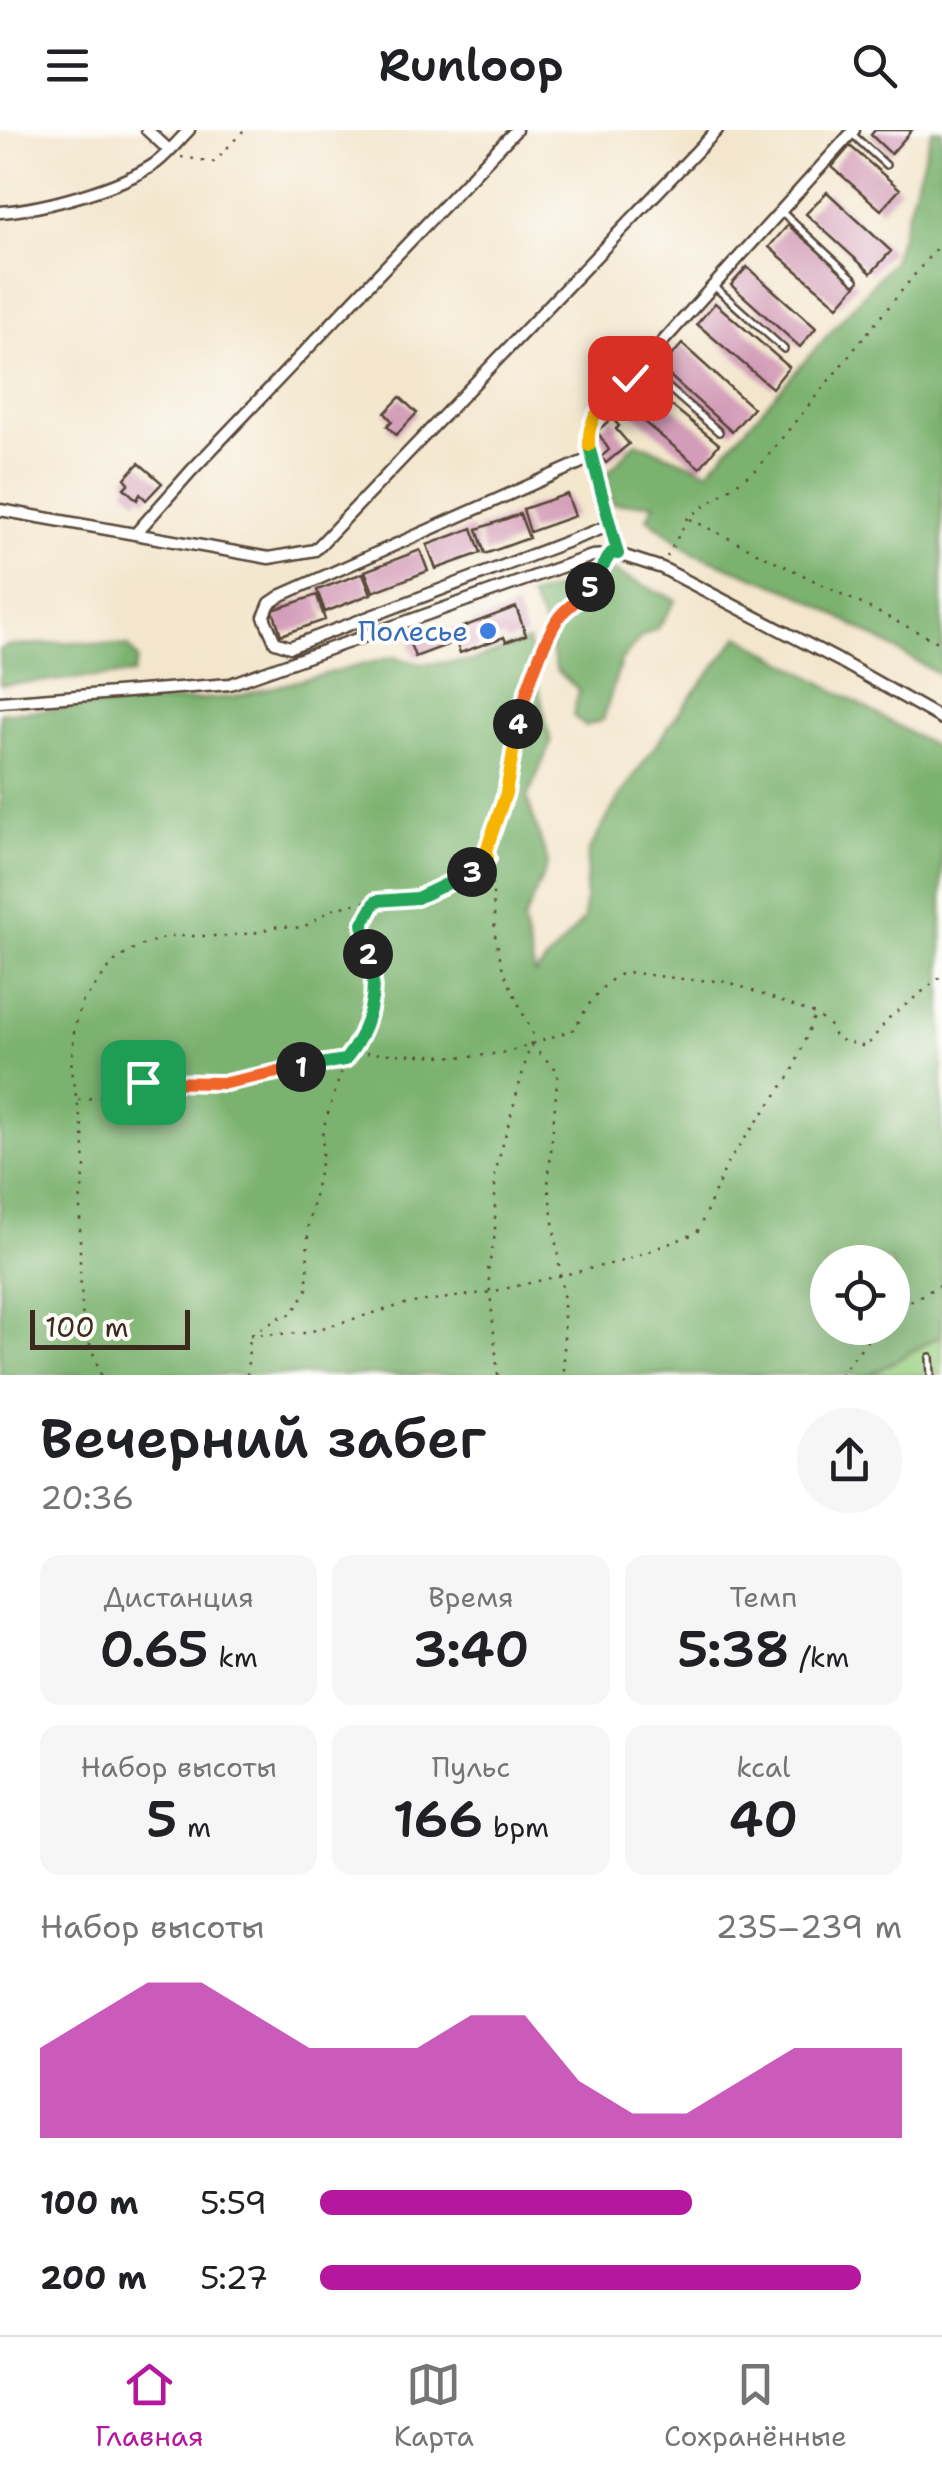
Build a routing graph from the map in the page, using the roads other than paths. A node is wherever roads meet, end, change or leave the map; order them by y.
1 (147, 130) edge
2 (189, 130) edge
3 (516, 130) edge
4 (717, 130) edge
5 (853, 132) edge
6 (167, 152) junction
7 (886, 165) dead end
8 (781, 211) junction
9 (0, 212) edge
10 (855, 280) dead end
11 (713, 286) junction
12 (784, 349) dead end
13 (642, 365) junction
14 (719, 432) dead end
15 (591, 458) junction
16 (0, 510) edge
17 (611, 525) junction
18 (136, 532) junction
19 (617, 554) junction
20 (0, 702) edge
21 (942, 718) edge
22 (930, 1357) dead end
23 (931, 1375) edge

1 - 6 street
2 - 6 street
3 - 18 street
4 - 18 street
5 - 7 lane
5 - 8 street
6 - 9 street
8 - 10 lane
8 - 11 street
11 - 12 lane
11 - 13 street
13 - 14 lane
13 - 15 street
15 - 17 street
15 - 17 street
16 - 18 street
17 - 19 street
19 - 20 street
19 - 21 street
22 - 23 lane

